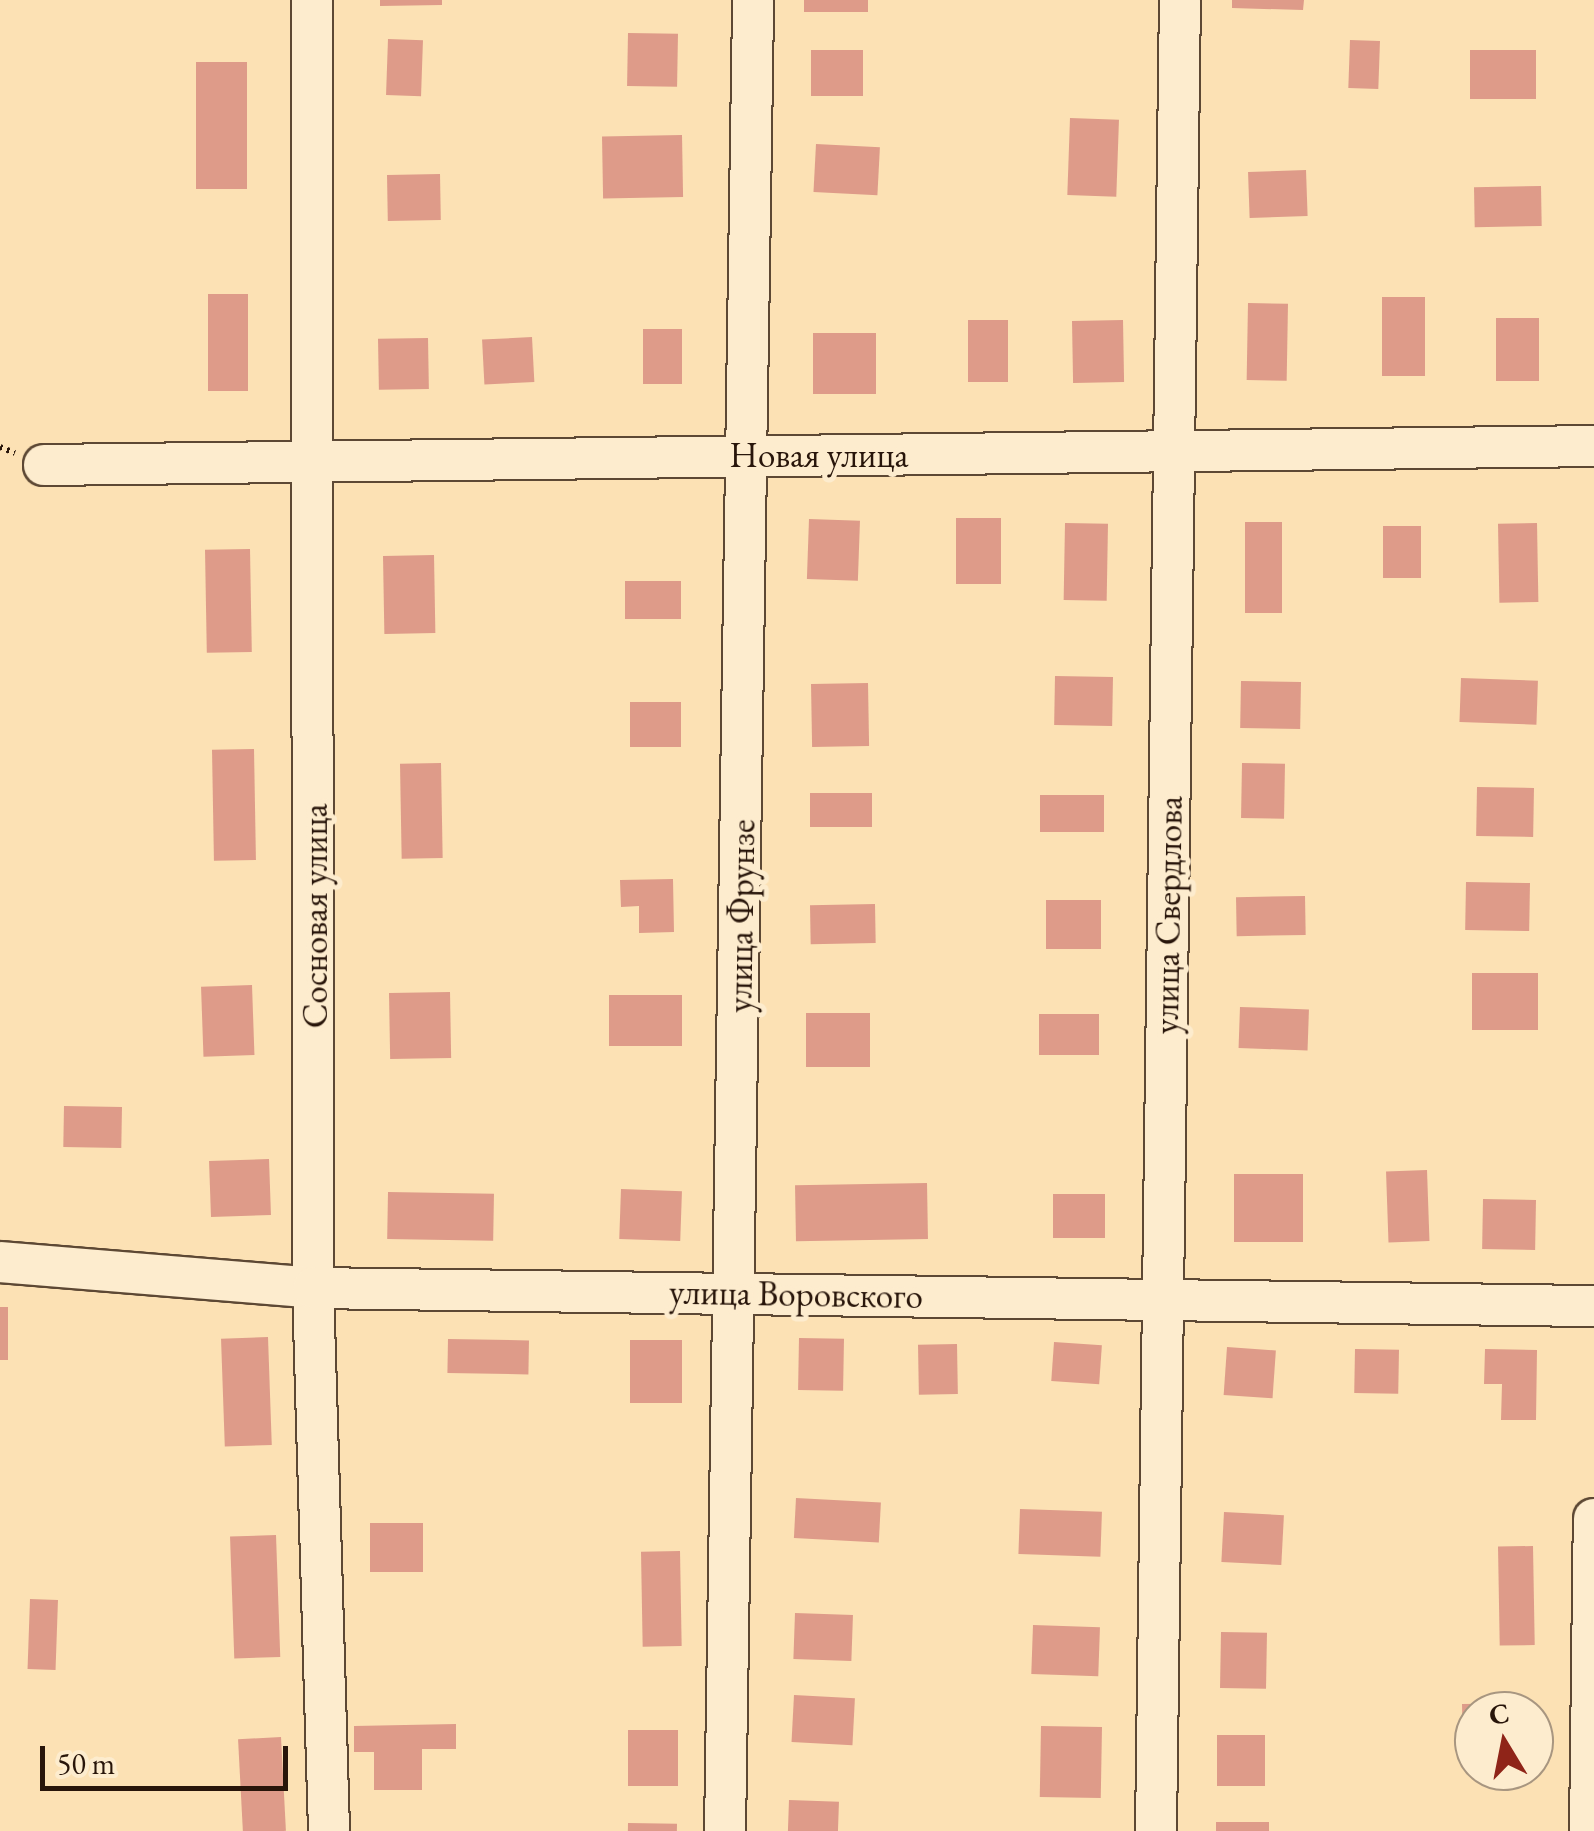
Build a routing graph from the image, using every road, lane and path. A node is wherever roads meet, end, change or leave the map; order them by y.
1 (312, 0) edge
2 (752, 0) edge
3 (1180, 0) edge
4 (1594, 446) edge
5 (1174, 452) junction
6 (749, 456) junction
7 (317, 459) junction
8 (44, 465) dead end
9 (0, 1262) edge
10 (313, 1288) junction
11 (735, 1294) junction
12 (1162, 1300) junction
13 (1594, 1306) edge
14 (1594, 1519) edge
15 (329, 1831) edge
16 (725, 1831) edge
17 (1156, 1831) edge
18 (1590, 1831) edge

1 - 7 street, Сосновая улица
2 - 6 street, улица Фрунзе
3 - 5 street, улица Свердлова
4 - 5 street, Новая улица
5 - 6 street, Новая улица
5 - 12 street, улица Свердлова
6 - 7 street, Новая улица
6 - 11 street, улица Фрунзе
7 - 8 street, Новая улица
7 - 10 street, Сосновая улица
9 - 10 street, улица Воровского
10 - 11 street, улица Воровского
10 - 15 street, Сосновая улица
11 - 12 street, улица Воровского
11 - 16 street, улица Фрунзе
12 - 13 street, улица Воровского
12 - 17 street, улица Свердлова
14 - 18 street

